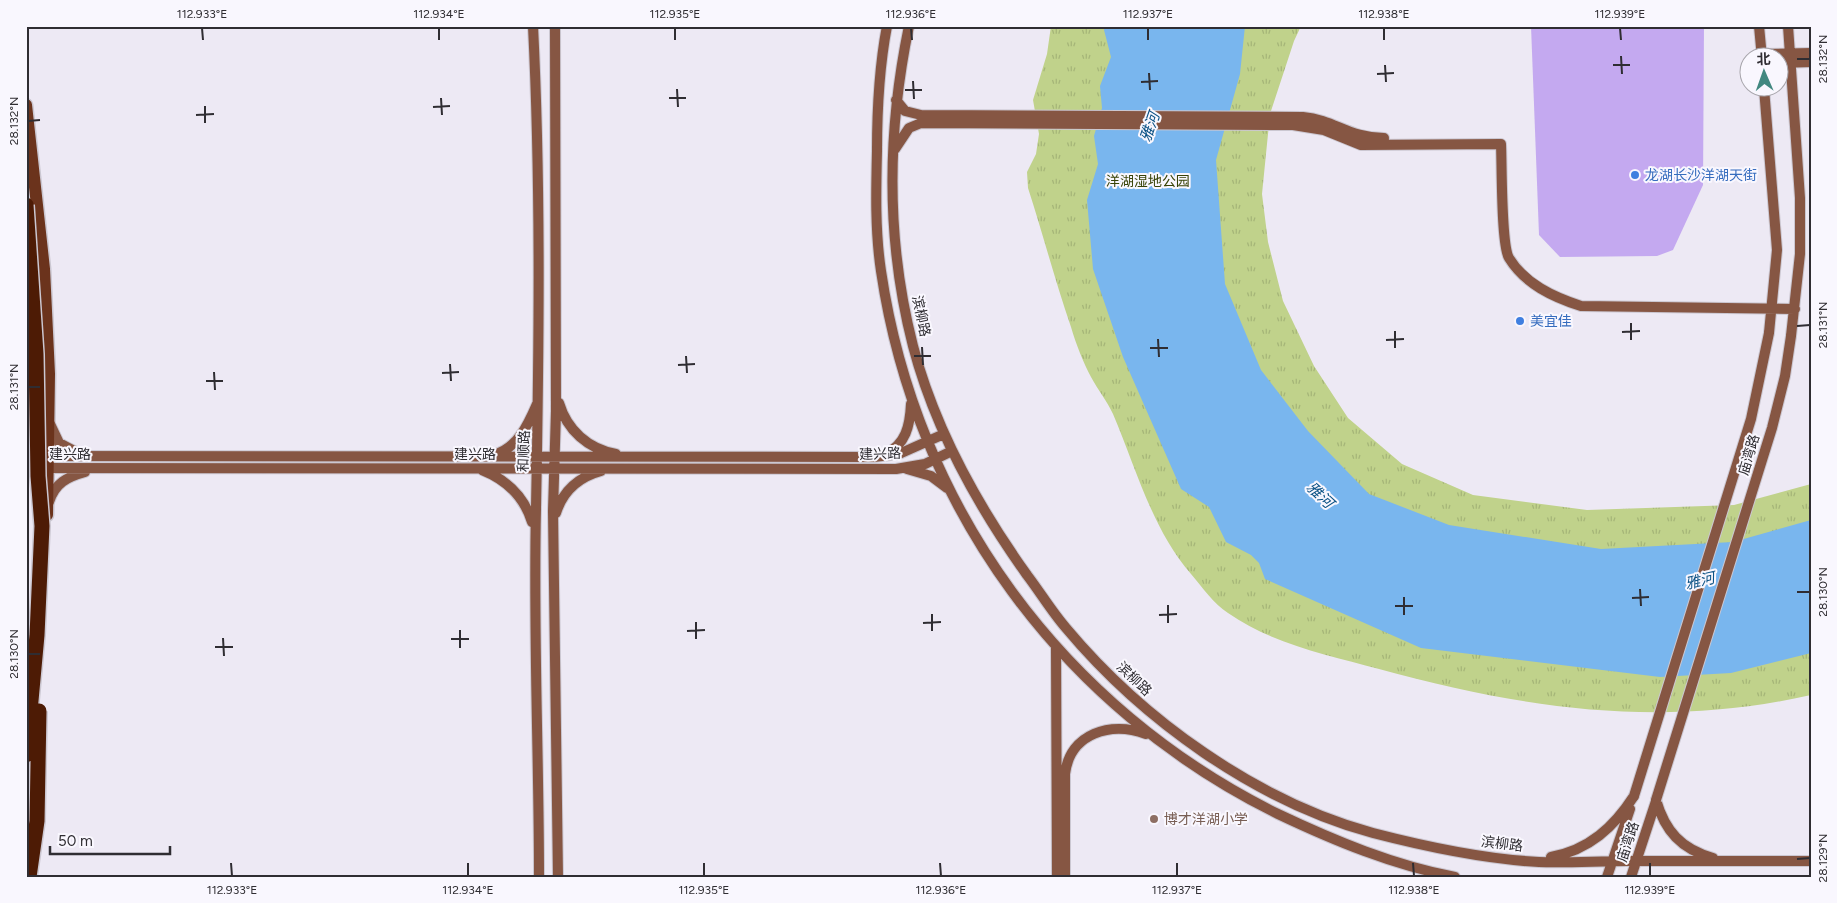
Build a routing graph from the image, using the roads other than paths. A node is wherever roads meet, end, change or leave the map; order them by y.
1 (532, 26) edge
2 (555, 26) edge
3 (887, 26) edge
4 (909, 26) edge
5 (1759, 26) edge
6 (1788, 26) edge
7 (1761, 48) edge
8 (1789, 48) edge
9 (1811, 53) edge
10 (1790, 58) junction
11 (1811, 62) edge
12 (1765, 98) edge
13 (896, 100) junction
14 (26, 105) edge
15 (921, 119) junction
16 (892, 155) junction
17 (26, 205) edge
18 (1773, 305) junction
19 (1795, 305) junction
20 (908, 388) junction
21 (556, 394) junction
22 (539, 398) junction
23 (48, 420) junction
24 (944, 434) junction
25 (928, 442) junction
26 (952, 451) junction
27 (26, 456) edge
28 (86, 456) junction
29 (485, 456) junction
30 (556, 457) junction
31 (632, 457) junction
32 (879, 457) junction
33 (935, 459) junction
34 (48, 462) junction
35 (538, 462) junction
36 (26, 468) edge
37 (105, 468) junction
38 (461, 468) junction
39 (555, 468) junction
40 (618, 468) junction
41 (896, 468) junction
42 (950, 492) junction
43 (47, 508) junction
44 (553, 529) junction
45 (536, 540) junction
46 (37, 635) junction
47 (1056, 648) junction
48 (1154, 737) junction
49 (26, 755) edge
50 (1634, 796) junction
51 (1656, 800) junction
52 (26, 816) edge
53 (1531, 861) junction
54 (1612, 861) junction
55 (1637, 861) junction
56 (1724, 861) junction
57 (1811, 861) edge
58 (29, 877) edge
59 (539, 877) edge
60 (558, 877) edge
61 (1057, 877) edge
62 (1065, 877) edge
63 (1455, 877) edge
64 (1607, 877) edge
65 (1631, 877) edge

1 - 22 main road, 和顺路
2 - 21 main road
3 - 20 main road
4 - 13 main road, 滨柳路
5 - 7 main road
6 - 8 main road, 庙湾路
9 - 10 main road
10 - 11 main road
10 - 19 main road, 庙湾路
12 - 18 main road, 庙湾路
13 - 15 main road
13 - 16 main road, 滨柳路
14 - 23 main road
15 - 16 main road
15 - 18 main road
16 - 24 main road, 滨柳路
17 - 46 highway, bridge
18 - 19 main road
18 - 50 main road, 庙湾路, bridge
19 - 51 main road, 庙湾路, bridge
20 - 25 main road
20 - 32 main road
21 - 30 main road
21 - 31 main road
22 - 29 main road
22 - 35 main road, 和顺路
23 - 28 main road
23 - 34 main road
24 - 25 main road
24 - 26 main road, 滨柳路
25 - 32 main road
25 - 33 main road
26 - 33 main road, 建兴路
26 - 53 main road, 滨柳路
27 - 34 main road
28 - 29 main road
28 - 34 main road
29 - 35 main road
30 - 31 main road
30 - 35 main road
30 - 39 main road
31 - 32 main road
33 - 41 main road, 建兴路
33 - 42 main road
34 - 36 main road, 建兴路
34 - 37 main road, 建兴路
34 - 43 main road
35 - 38 main road, 建兴路
35 - 39 main road, 建兴路
35 - 45 main road, 和顺路
37 - 38 main road, 建兴路
37 - 43 main road
38 - 45 main road
39 - 40 main road, 建兴路
39 - 44 main road
40 - 41 main road, 建兴路
40 - 44 main road
41 - 42 main road
42 - 47 main road
43 - 52 main road
44 - 60 main road
45 - 59 main road, 和顺路
46 - 49 highway, bridge
46 - 58 highway, bridge
47 - 48 main road
47 - 61 main road
48 - 62 main road
48 - 63 main road
50 - 53 main road
50 - 54 main road, 庙湾路
51 - 55 main road, 庙湾路
51 - 56 main road
53 - 54 main road, 滨柳路
54 - 55 main road, 滨柳路
54 - 64 main road, 庙湾路
55 - 56 main road, 滨柳路
55 - 65 main road, 庙湾路
56 - 57 main road, 滨柳路

